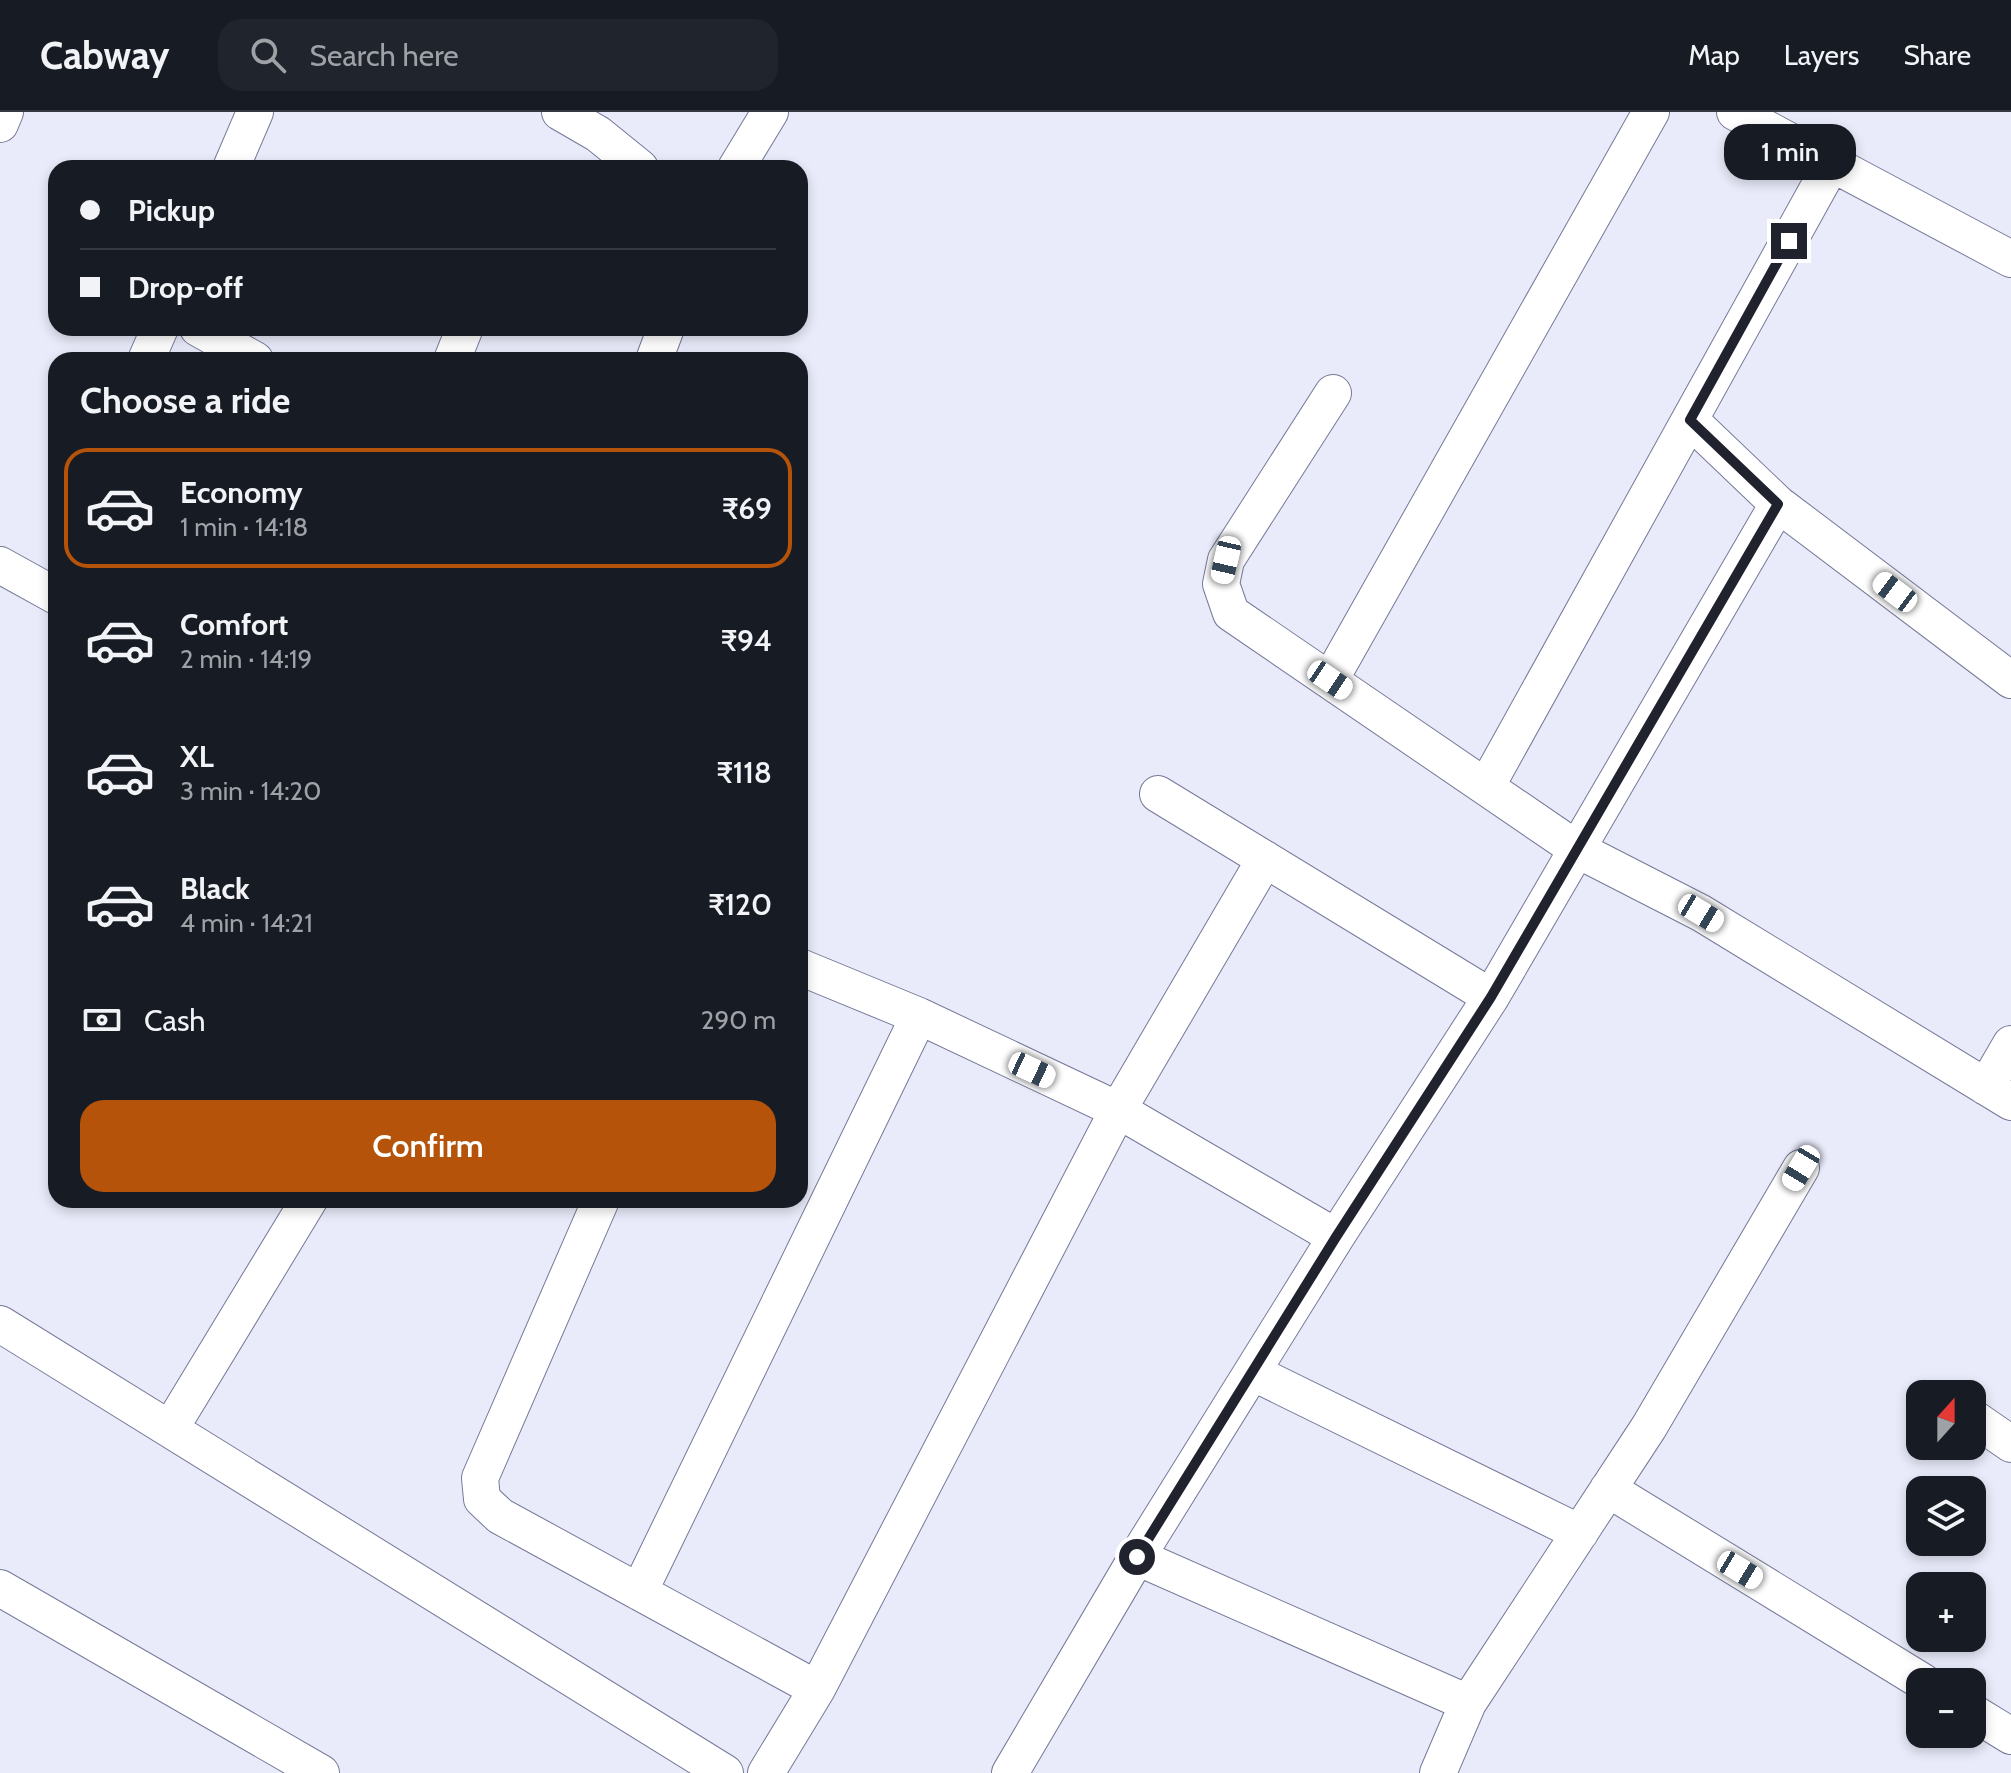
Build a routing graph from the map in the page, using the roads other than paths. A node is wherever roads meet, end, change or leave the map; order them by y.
1 (5, 112) edge
2 (255, 112) edge
3 (560, 112) edge
4 (770, 112) edge
5 (1651, 112) edge
6 (1735, 112) edge
7 (0, 124) edge
8 (234, 160) edge
9 (630, 160) edge
10 (741, 160) edge
11 (1831, 165) junction
12 (2011, 259) edge
13 (212, 336) edge
14 (241, 352) edge
15 (1333, 393) dead end
16 (1690, 420) junction
17 (1778, 504) junction
18 (0, 565) edge
19 (48, 583) edge
20 (1330, 680) junction
21 (2011, 680) edge
22 (1486, 787) junction
23 (1158, 794) dead end
24 (1578, 850) junction
25 (1265, 859) junction
26 (808, 970) edge
27 (1491, 997) junction
28 (919, 1016) junction
29 (2011, 1044) edge
30 (1999, 1095) edge
31 (1118, 1110) junction
32 (1801, 1168) dead end
33 (304, 1208) edge
34 (598, 1208) edge
35 (1336, 1237) junction
36 (0, 1324) edge
37 (1252, 1372) junction
38 (1986, 1427) edge
39 (170, 1429) junction
40 (2011, 1444) edge
41 (1608, 1489) junction
42 (1580, 1533) junction
43 (1137, 1557) junction
44 (0, 1588) edge
45 (639, 1592) junction
46 (1906, 1672) edge
47 (817, 1689) junction
48 (1468, 1703) junction
49 (1986, 1721) edge
50 (2011, 1736) edge
51 (321, 1773) edge
52 (725, 1773) edge
53 (766, 1773) edge
54 (1010, 1773) edge
55 (1438, 1773) edge

1 - 7 street
2 - 8 street
3 - 9 street
4 - 10 street
5 - 20 street
6 - 11 street
11 - 12 street
11 - 16 street
13 - 14 street
15 - 20 street
16 - 17 street
16 - 22 street
17 - 21 street
17 - 24 street
18 - 19 street
20 - 22 street
22 - 24 street
23 - 25 street
24 - 27 street
24 - 30 street
25 - 27 street
25 - 31 street
26 - 28 street
27 - 35 street
28 - 31 street
28 - 45 street
29 - 30 street
31 - 35 street
31 - 47 street
32 - 41 street
33 - 39 street
34 - 45 street
35 - 37 street
36 - 39 street
37 - 42 street
37 - 43 street
38 - 40 street
39 - 52 street
41 - 42 street
41 - 46 street
42 - 48 street
43 - 48 street
43 - 54 street
44 - 51 street
45 - 47 street
47 - 53 street
48 - 55 street
49 - 50 street

